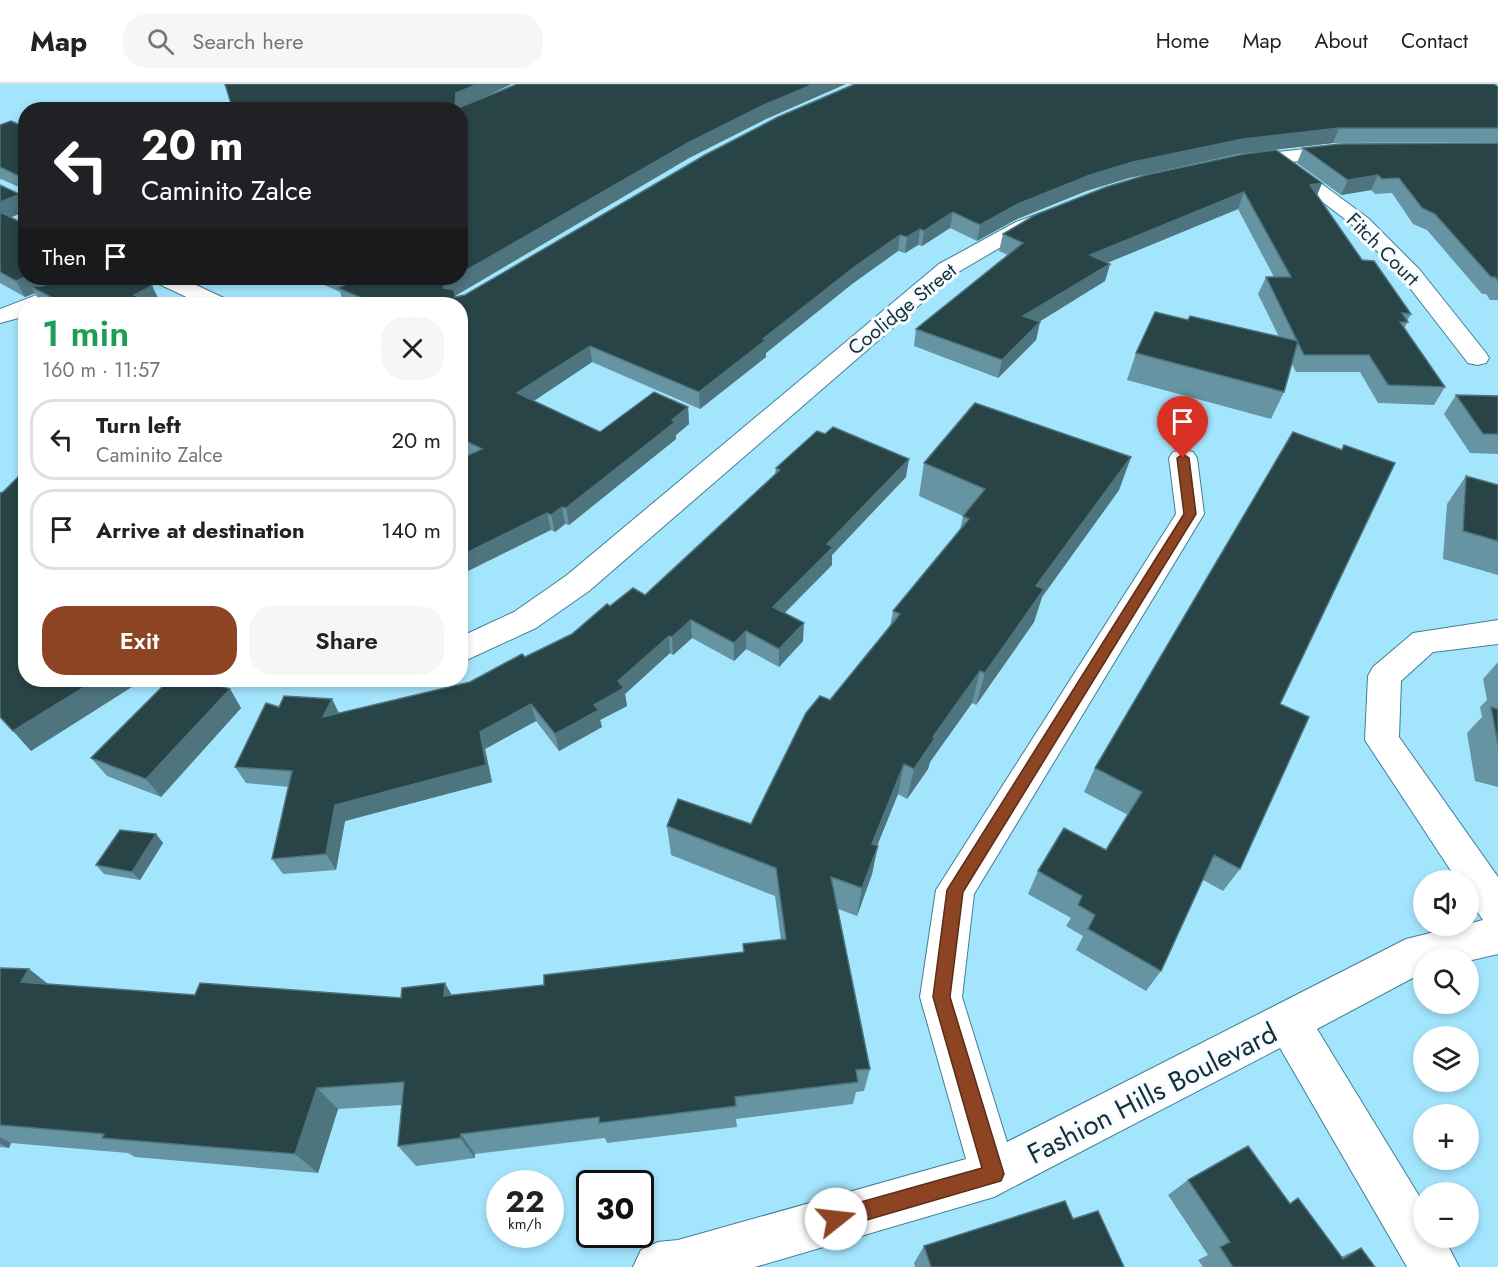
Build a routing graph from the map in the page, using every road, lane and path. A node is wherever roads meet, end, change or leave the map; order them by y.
1 (1368, 150) edge
2 (1274, 158) junction
3 (1215, 167) edge
4 (1064, 209) edge
5 (82, 285) edge
6 (179, 285) edge
7 (52, 297) edge
8 (204, 297) edge
9 (18, 310) edge
10 (0, 316) edge
11 (1477, 358) dead end
12 (1183, 458) dead end
13 (1498, 632) edge
14 (468, 647) edge
15 (1498, 909) edge
16 (1498, 934) edge
17 (1289, 1023) junction
18 (994, 1174) junction
19 (658, 1267) edge
20 (1434, 1267) edge

1 - 2 street
2 - 3 street
2 - 11 street, Fitch Court
4 - 14 street, Coolidge Street
5 - 7 street
6 - 8 street
9 - 10 street
12 - 18 street
13 - 15 street
16 - 17 street, Fashion Hills Boulevard
17 - 18 street, Fashion Hills Boulevard
17 - 20 street
18 - 19 street, Fashion Hills Boulevard

